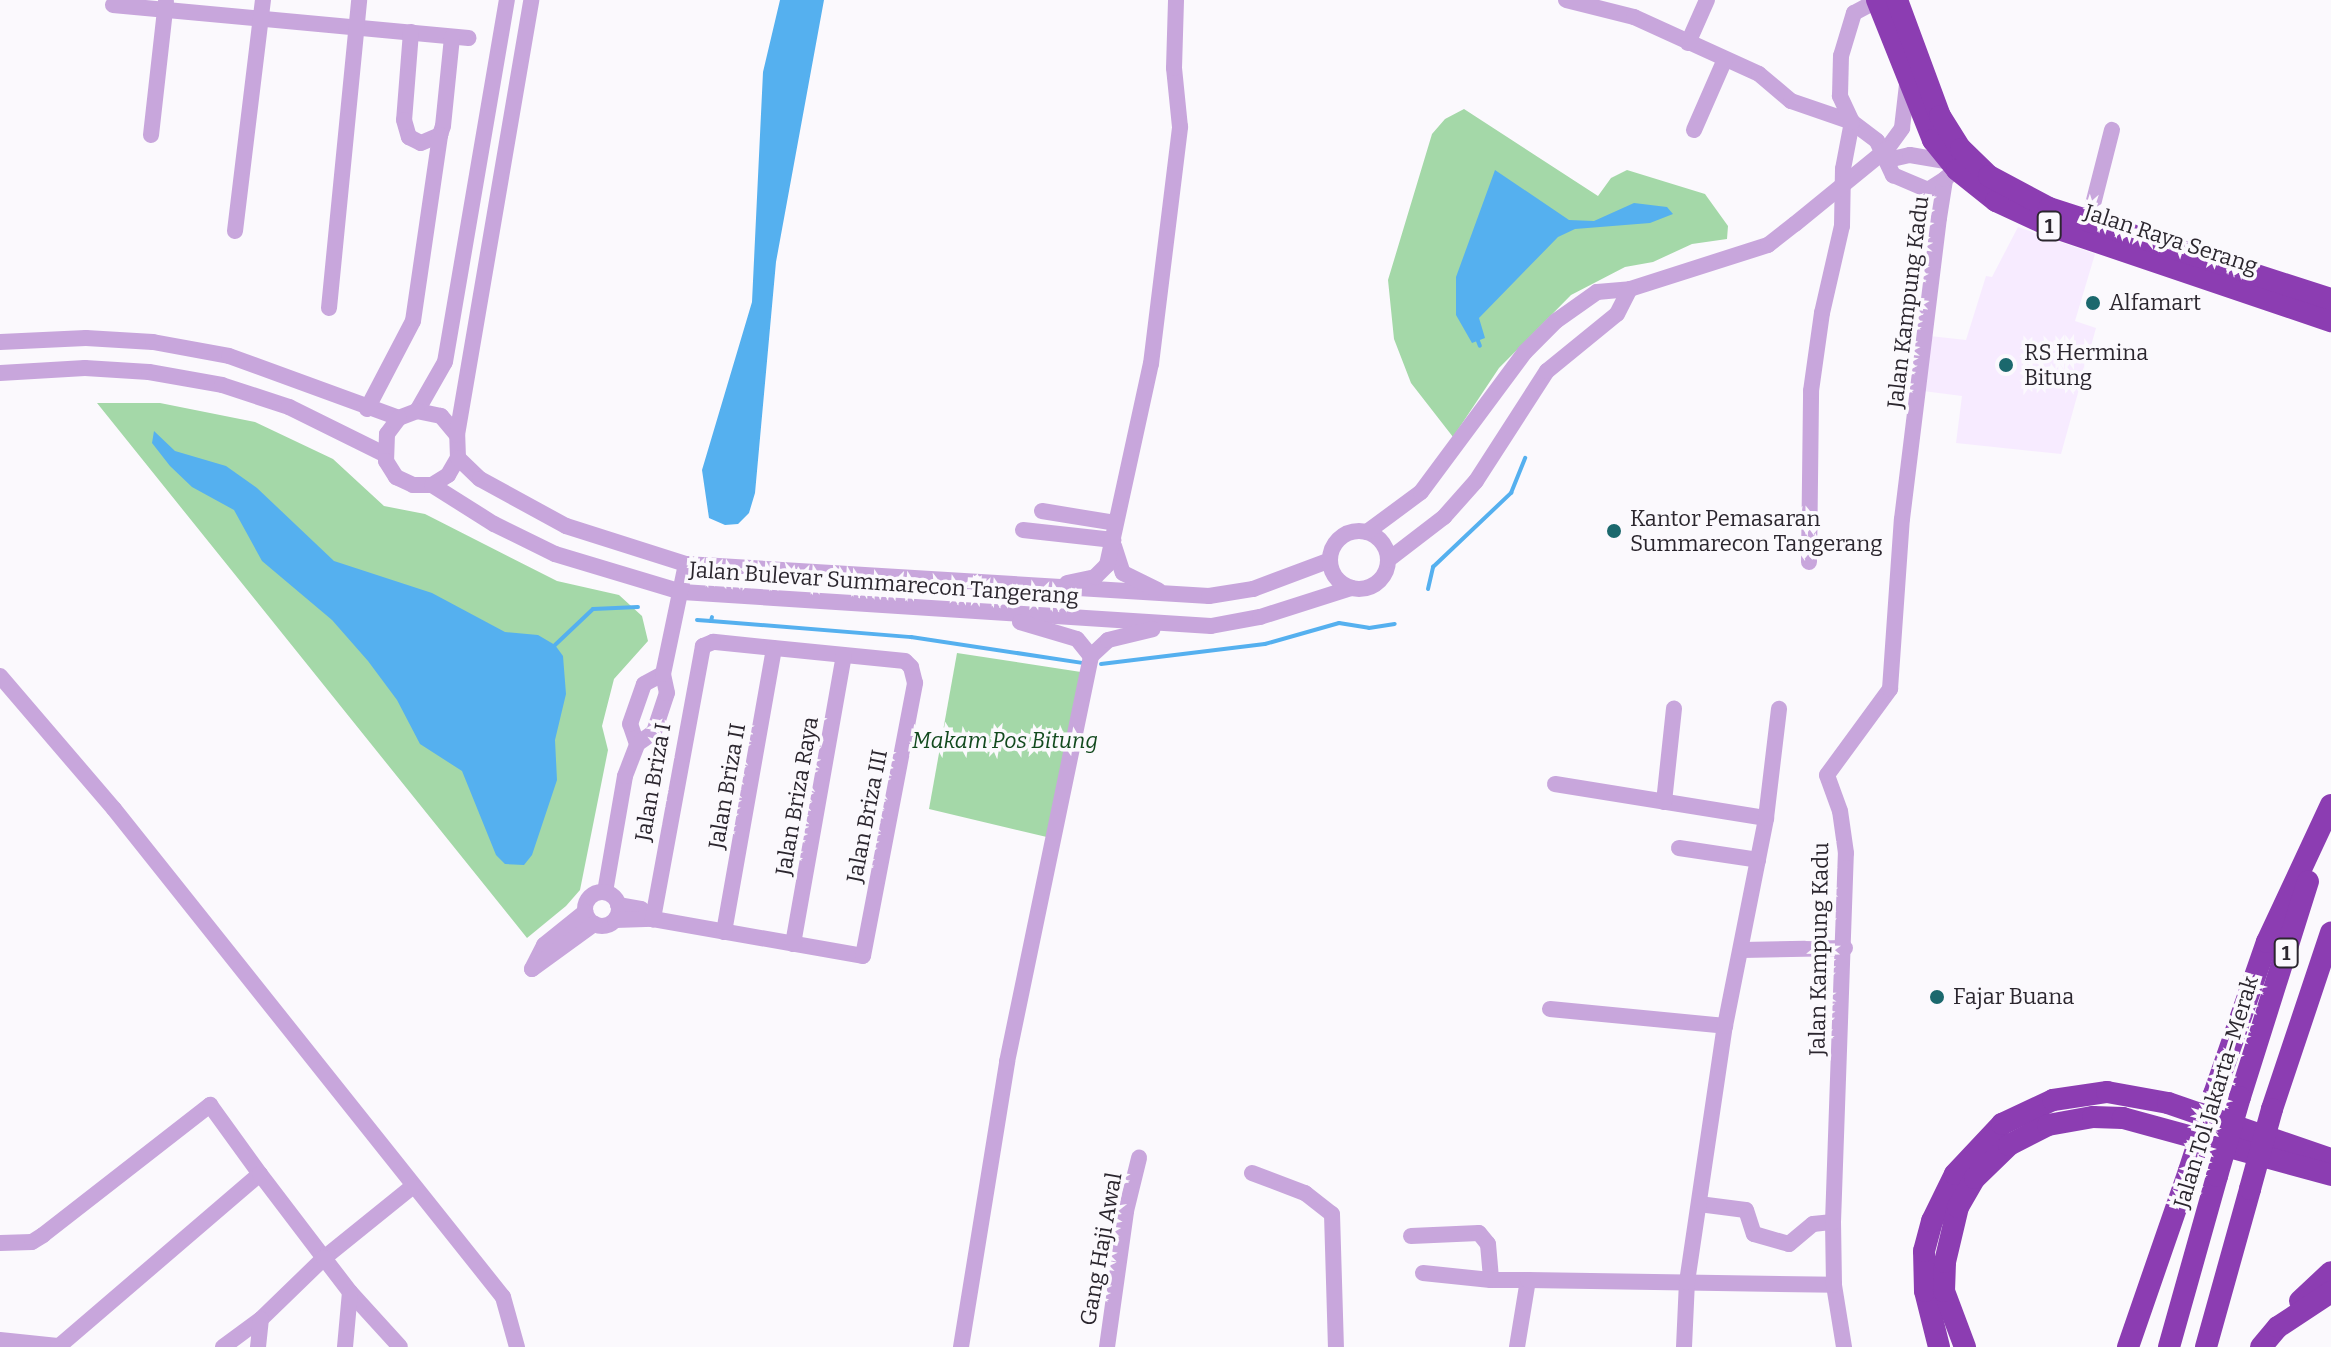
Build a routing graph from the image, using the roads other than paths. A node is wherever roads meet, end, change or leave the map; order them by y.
1 (263, 0) edge
2 (359, 0) edge
3 (507, 0) edge
4 (531, 0) edge
5 (1176, 0) edge
6 (1566, 0) edge
7 (1707, 0) edge
8 (1877, 0) edge
9 (1897, 0) edge
10 (113, 5) dead end
11 (165, 5) edge
12 (261, 18) junction
13 (357, 25) junction
14 (411, 32) junction
15 (1688, 43) junction
16 (1725, 59) junction
17 (1907, 82) junction
18 (1852, 122) junction
19 (1694, 130) dead end
20 (2112, 130) dead end
21 (151, 135) dead end
22 (440, 135) junction
23 (1889, 154) junction
24 (1956, 167) junction
25 (470, 214) junction
26 (494, 218) junction
27 (2089, 220) junction
28 (235, 231) dead end
29 (1630, 289) junction
30 (2331, 299) edge
31 (329, 308) dead end
32 (2331, 321) edge
33 (0, 342) edge
34 (0, 373) edge
35 (367, 409) junction
36 (417, 411) junction
37 (399, 418) junction
38 (457, 435) junction
39 (384, 454) junction
40 (458, 458) junction
41 (432, 485) junction
42 (1042, 511) dead end
43 (1023, 530) dead end
44 (1114, 532) junction
45 (1367, 532) junction
46 (1330, 560) junction
47 (1388, 560) junction
48 (1809, 562) dead end
49 (686, 564) junction
50 (1047, 588) junction
51 (1351, 588) junction
52 (682, 592) junction
53 (1175, 596) junction
54 (994, 614) junction
55 (1170, 625) junction
56 (774, 648) junction
57 (844, 655) junction
58 (1091, 656) junction
59 (663, 674) junction
60 (0, 676) edge
61 (1674, 709) dead end
62 (1779, 709) dead end
63 (637, 744) junction
64 (1555, 784) dead end
65 (1664, 802) junction
66 (2331, 807) edge
67 (1766, 818) junction
68 (1679, 848) dead end
69 (1758, 860) junction
70 (605, 892) junction
71 (617, 912) junction
72 (653, 919) junction
73 (724, 932) junction
74 (2331, 933) edge
75 (793, 944) junction
76 (1845, 948) junction
77 (1742, 950) junction
78 (1550, 1009) dead end
79 (1725, 1026) junction
80 (1139, 1158) dead end
81 (2331, 1159) edge
82 (1252, 1173) dead end
83 (260, 1174) junction
84 (2331, 1175) edge
85 (412, 1187) junction
86 (1699, 1204) junction
87 (1833, 1222) junction
88 (1411, 1236) dead end
89 (0, 1243) edge
90 (324, 1258) junction
91 (2331, 1272) edge
92 (1423, 1273) dead end
93 (1491, 1280) junction
94 (1528, 1280) junction
95 (1687, 1282) junction
96 (1834, 1285) junction
97 (350, 1292) junction
98 (2331, 1292) edge
99 (261, 1319) junction
100 (2278, 1327) junction
101 (0, 1340) edge
102 (58, 1347) edge
103 (223, 1347) edge
104 (258, 1347) edge
105 (345, 1347) edge
106 (400, 1347) edge
107 (517, 1347) edge
108 (961, 1347) edge
109 (1107, 1347) edge
110 (1336, 1347) edge
111 (1517, 1347) edge
112 (1684, 1347) edge
113 (1844, 1347) edge
114 (1939, 1347) edge
115 (1965, 1347) edge
116 (2128, 1347) edge
117 (2169, 1347) edge
118 (2206, 1347) edge
119 (2261, 1347) edge

1 - 12 street
2 - 13 street
3 - 25 street
4 - 26 street
5 - 44 street
6 - 15 street
7 - 15 street
8 - 17 highway, Jalan Raya Serang / 1
8 - 18 street
9 - 24 highway, Jalan Raya Serang / 1
10 - 11 street
11 - 12 street
11 - 21 street
12 - 13 street
12 - 28 street
13 - 14 street
13 - 31 street
14 - 22 street
14 - 22 street
15 - 16 street
16 - 18 street
16 - 19 street
17 - 23 street
17 - 24 highway, Jalan Raya Serang / 1
18 - 24 street
18 - 48 street
20 - 27 street
22 - 35 street
23 - 24 street, Jalan Bulevar Summarecon Tangerang
23 - 29 street, Jalan Bulevar Summarecon Tangerang, bridge
24 - 27 highway, Jalan Raya Serang / 1
24 - 32 highway, Jalan Raya Serang / 1
24 - 76 street, Jalan Kampung Kadu
25 - 26 street
25 - 36 street
26 - 38 street
27 - 30 highway, Jalan Raya Serang / 1
29 - 45 street, Jalan Bulevar Summarecon Tangerang
29 - 47 street, Jalan Bulevar Summarecon Tangerang
33 - 35 street
34 - 39 street, Jalan Bulevar Summarecon Tangerang
35 - 37 street
36 - 37 street
36 - 38 street
37 - 39 street
38 - 40 street
39 - 41 street, Jalan Bulevar Summarecon Tangerang
40 - 41 street
40 - 49 street, Jalan Bulevar Summarecon Tangerang
41 - 52 street, Jalan Bulevar Summarecon Tangerang
42 - 44 street
43 - 44 street
44 - 50 street
44 - 53 street
45 - 46 street, Jalan Bulevar Summarecon Tangerang
45 - 47 street
46 - 51 street
46 - 53 street, Jalan Bulevar Summarecon Tangerang
47 - 51 street, Jalan Bulevar Summarecon Tangerang
49 - 50 street, Jalan Bulevar Summarecon Tangerang
49 - 52 street
50 - 53 street, Jalan Bulevar Summarecon Tangerang
51 - 55 street, Jalan Bulevar Summarecon Tangerang
52 - 54 street, Jalan Bulevar Summarecon Tangerang
52 - 59 street
54 - 55 street, Jalan Bulevar Summarecon Tangerang
54 - 58 street
55 - 58 street
56 - 57 street
56 - 72 street, Jalan Briza I
56 - 73 street, Jalan Briza II
57 - 75 street, Jalan Briza Raya
57 - 75 street, Jalan Briza III
58 - 108 street
59 - 63 street
59 - 63 street
60 - 85 street
61 - 65 street
62 - 67 street
63 - 70 street
64 - 65 street
65 - 67 street
66 - 116 highway, bridge
66 - 117 highway, Jalan Tol Jakarta–Merak / 1, bridge
67 - 69 street
68 - 69 street
69 - 77 street
70 - 71 street
70 - 71 street
71 - 72 street
72 - 73 street
73 - 75 street
74 - 118 highway, 1, bridge
76 - 77 street
76 - 87 street, Jalan Kampung Kadu
77 - 79 street
78 - 79 street
79 - 86 street
80 - 109 street, Gang Haji Awal
81 - 114 highway
82 - 110 street
83 - 89 street
83 - 90 street
83 - 102 street
84 - 115 highway
85 - 90 street
85 - 107 street
86 - 87 street
86 - 95 street
87 - 96 street, Jalan Kampung Kadu
88 - 93 street
90 - 97 street
90 - 99 street
91 - 100 highway
92 - 93 street
93 - 94 street
94 - 95 street
94 - 111 street
95 - 96 street
95 - 112 street
96 - 113 street, Jalan Kampung Kadu
97 - 105 street
97 - 106 street
98 - 100 highway
99 - 103 street
99 - 104 street
100 - 119 highway
101 - 102 street

